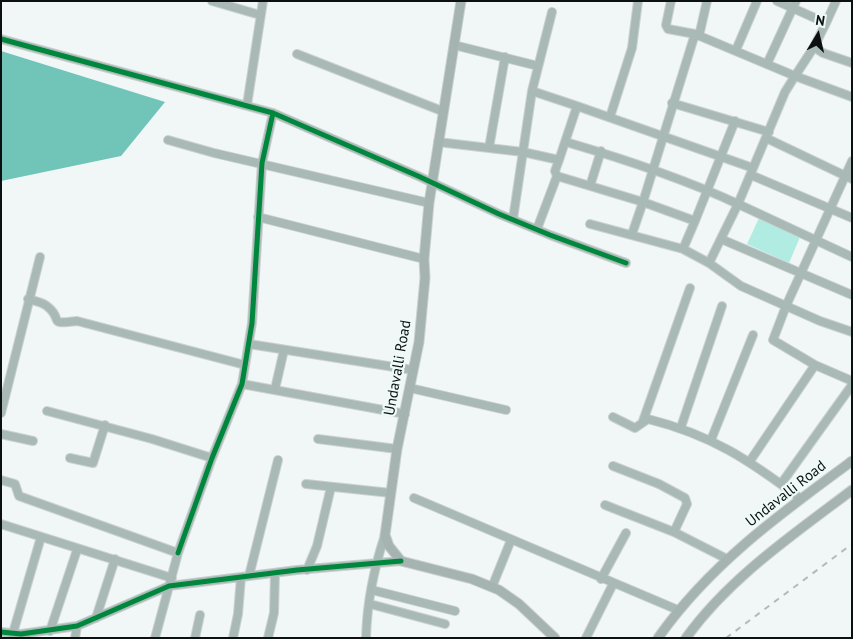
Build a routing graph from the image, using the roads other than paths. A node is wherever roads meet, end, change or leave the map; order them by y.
1 (212, 1) edge
2 (263, 1) edge
3 (461, 1) edge
4 (638, 1) edge
5 (670, 1) edge
6 (707, 1) edge
7 (757, 1) edge
8 (777, 1) edge
9 (836, 1) edge
10 (794, 4) edge
11 (552, 12) dead end
12 (260, 15) junction
13 (826, 23) junction
14 (697, 35) junction
15 (1, 39) edge
16 (454, 45) junction
17 (814, 47) junction
18 (736, 50) junction
19 (852, 53) edge
20 (297, 54) dead end
21 (505, 58) junction
22 (850, 62) edge
23 (766, 64) junction
24 (538, 66) junction
25 (795, 76) junction
26 (532, 91) junction
27 (852, 97) edge
28 (672, 103) junction
29 (247, 105) junction
30 (577, 106) junction
31 (442, 111) junction
32 (273, 113) junction
33 (610, 117) junction
34 (735, 121) junction
35 (664, 135) junction
36 (768, 135) junction
37 (168, 140) dead end
38 (438, 142) junction
39 (566, 142) junction
40 (489, 148) junction
41 (601, 151) junction
42 (523, 152) junction
43 (721, 156) junction
44 (560, 160) junction
45 (852, 161) edge
46 (262, 163) junction
47 (654, 170) junction
48 (752, 171) junction
49 (557, 176) junction
50 (848, 177) edge
51 (432, 182) junction
52 (590, 186) junction
53 (706, 189) junction
54 (643, 202) junction
55 (429, 203) junction
56 (738, 204) junction
57 (829, 208) junction
58 (258, 217) junction
59 (513, 218) junction
60 (852, 218) edge
61 (695, 221) junction
62 (590, 224) dead end
63 (537, 229) junction
64 (632, 234) junction
65 (721, 239) junction
66 (816, 241) junction
67 (683, 250) junction
68 (40, 257) dead end
69 (852, 257) edge
70 (424, 259) junction
71 (626, 262) dead end
72 (709, 263) junction
73 (802, 272) junction
74 (690, 288) dead end
75 (852, 295) edge
76 (28, 299) junction
77 (722, 306) dead end
78 (786, 306) junction
79 (852, 332) edge
80 (753, 335) dead end
81 (249, 344) junction
82 (284, 350) junction
83 (815, 364) junction
84 (245, 365) junction
85 (413, 370) junction
86 (852, 383) edge
87 (242, 384) junction
88 (410, 388) junction
89 (275, 389) junction
90 (47, 410) dead end
91 (506, 410) dead end
92 (1, 413) edge
93 (405, 414) junction
94 (613, 418) dead end
95 (643, 421) junction
96 (105, 425) junction
97 (681, 427) junction
98 (1, 434) edge
99 (318, 439) dead end
100 (711, 440) junction
101 (33, 441) dead end
102 (397, 449) junction
103 (70, 458) dead end
104 (212, 458) junction
105 (278, 460) dead end
106 (852, 460) edge
107 (750, 461) junction
108 (612, 466) dead end
109 (1, 480) edge
110 (306, 484) dead end
111 (781, 484) junction
112 (331, 487) junction
113 (852, 490) edge
114 (391, 493) junction
115 (414, 498) dead end
116 (801, 498) junction
117 (605, 505) dead end
118 (1, 524) edge
119 (674, 532) junction
120 (626, 533) dead end
121 (386, 535) junction
122 (41, 537) junction
123 (511, 540) junction
124 (77, 550) junction
125 (178, 554) junction
126 (115, 559) junction
127 (727, 559) junction
128 (401, 561) junction
129 (376, 563) junction
130 (307, 570) junction
131 (275, 573) junction
132 (245, 576) junction
133 (172, 578) junction
134 (601, 579) junction
135 (613, 584) junction
136 (169, 586) junction
137 (492, 587) junction
138 (372, 590) junction
139 (370, 604) junction
140 (678, 610) junction
141 (455, 611) dead end
142 (200, 615) dead end
143 (96, 618) junction
144 (445, 624) dead end
145 (77, 626) junction
146 (47, 633) edge
147 (6, 634) edge
148 (75, 638) edge
149 (155, 638) edge
150 (195, 638) edge
151 (233, 638) edge
152 (268, 638) edge
153 (366, 638) edge
154 (555, 638) edge
155 (586, 638) edge
156 (658, 638) edge
157 (686, 638) edge

1 - 12 street
2 - 12 street
3 - 16 main road, Undavalli Road
4 - 33 street
5 - 14 street
6 - 14 street
7 - 18 street
8 - 10 street
9 - 13 street
10 - 13 street
10 - 23 street
11 - 24 street
12 - 29 street
13 - 17 street
14 - 18 street
14 - 28 street
15 - 29 street
16 - 21 street
16 - 31 main road, Undavalli Road
17 - 22 street
17 - 25 street
18 - 23 street
19 - 22 street
20 - 31 street
21 - 24 street
21 - 40 street
23 - 25 street
24 - 26 street
25 - 27 street
25 - 36 street
26 - 30 street
26 - 42 street
28 - 34 street
28 - 35 street
29 - 32 street
30 - 33 street
30 - 39 street
31 - 38 main road, Undavalli Road
32 - 46 street
32 - 51 street
33 - 35 street
34 - 36 street
34 - 43 street
35 - 43 street
35 - 47 street
36 - 48 street
36 - 50 street
37 - 46 street
38 - 40 street
38 - 51 main road, Undavalli Road
39 - 41 street
39 - 44 street
40 - 42 street
41 - 47 street
41 - 52 street
42 - 44 street
42 - 59 street
43 - 48 street
43 - 53 street
44 - 49 street
45 - 50 street
46 - 55 street
46 - 58 street
47 - 53 street
47 - 54 street
48 - 56 street
48 - 57 street
49 - 52 street
49 - 63 street
50 - 57 street
51 - 55 main road, Undavalli Road
51 - 59 street
52 - 54 street
53 - 56 street
53 - 61 street
54 - 61 street
54 - 64 street
55 - 70 main road, Undavalli Road
56 - 65 street
56 - 66 street
57 - 60 street
57 - 66 street
58 - 70 street
58 - 81 street
59 - 63 street
61 - 67 street
62 - 64 street
63 - 71 street
64 - 67 street
65 - 72 street
65 - 73 street
66 - 69 street
66 - 73 street
67 - 72 street
68 - 76 street
70 - 85 main road, Undavalli Road
72 - 78 street
73 - 75 street
73 - 78 street
74 - 95 street
76 - 84 street
76 - 92 street
77 - 97 street
78 - 79 street
78 - 83 street
80 - 100 street
81 - 82 street
81 - 84 street
82 - 85 street
82 - 89 street
83 - 86 street
83 - 107 street
84 - 87 street
85 - 88 main road, Undavalli Road
86 - 111 street
87 - 89 street
87 - 104 street
88 - 91 street
88 - 93 main road, Undavalli Road
89 - 93 street
90 - 96 street
93 - 102 main road, Undavalli Road
94 - 95 street
95 - 97 street
96 - 103 street
96 - 104 street
97 - 100 street
98 - 101 street
99 - 102 street
100 - 107 street
102 - 114 main road, Undavalli Road
104 - 125 street
105 - 132 street
106 - 116 main road, Undavalli Road
107 - 111 street
108 - 119 street
109 - 125 street
110 - 112 street
111 - 116 street
112 - 114 street
112 - 130 street
113 - 157 main road
114 - 121 main road, Undavalli Road
115 - 123 street
116 - 127 main road, Undavalli Road
117 - 119 street
118 - 122 street
119 - 127 street
120 - 134 street
121 - 128 main road
121 - 129 street
122 - 124 street
122 - 147 street
123 - 134 street
123 - 137 street
124 - 126 street
124 - 146 street
125 - 133 street
126 - 133 street
126 - 143 street
127 - 140 main road, Undavalli Road
128 - 129 street
128 - 137 main road
129 - 130 street
129 - 138 street
130 - 131 street
131 - 132 street
131 - 152 street
132 - 136 street
132 - 151 street
133 - 136 street
134 - 135 street
135 - 140 street
135 - 155 street
136 - 143 street
136 - 149 street
137 - 154 main road
138 - 139 street
138 - 141 street
139 - 144 street
139 - 153 street
140 - 156 main road, Undavalli Road
142 - 150 street
143 - 145 street
145 - 146 street
145 - 148 street
146 - 147 street

